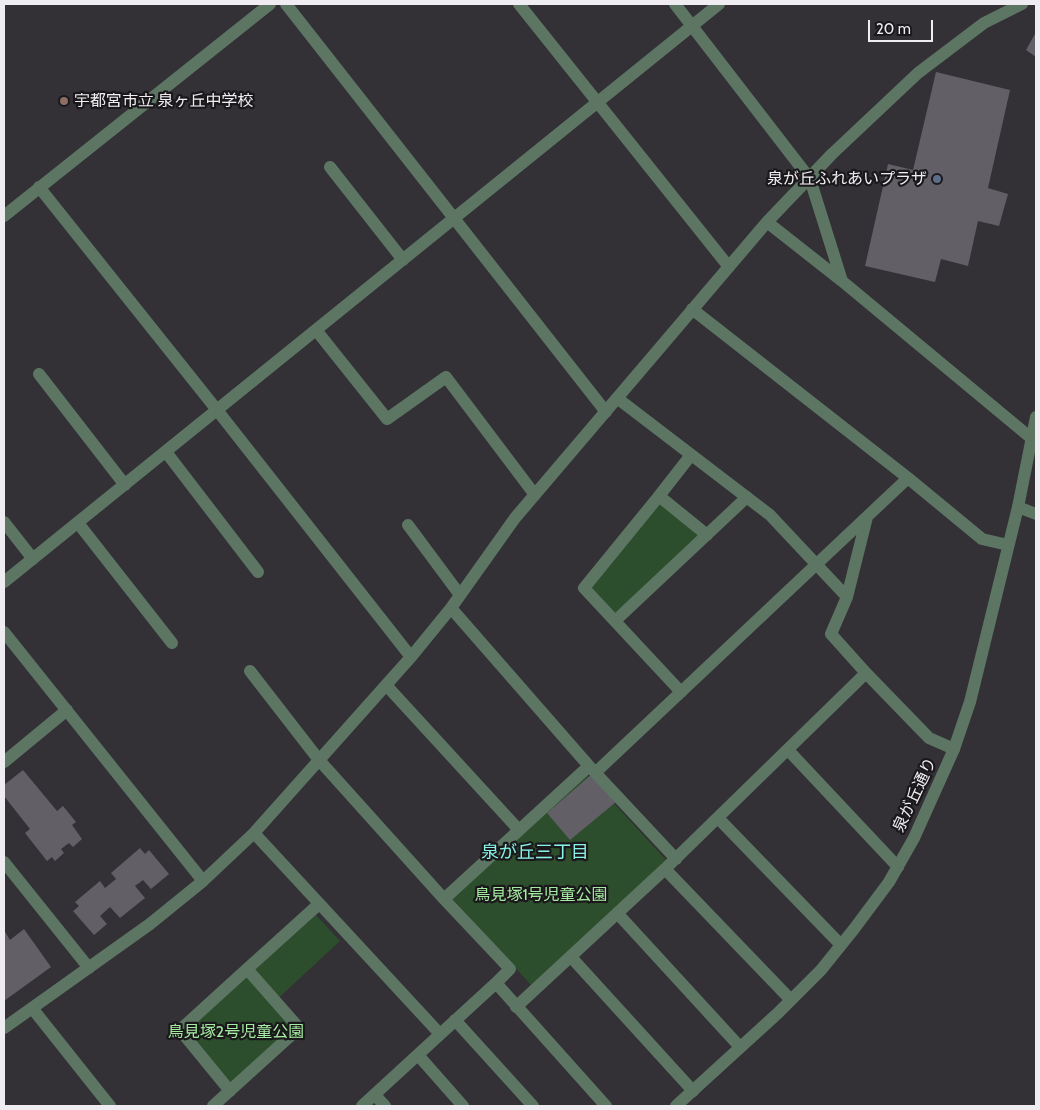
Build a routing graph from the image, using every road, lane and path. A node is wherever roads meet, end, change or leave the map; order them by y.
1 (270, 4) edge
2 (286, 4) edge
3 (519, 4) edge
4 (674, 4) edge
5 (719, 4) edge
6 (1022, 4) edge
7 (692, 25) junction
8 (598, 102) junction
9 (330, 167) dead end
10 (810, 179) junction
11 (39, 187) junction
12 (4, 216) edge
13 (454, 218) junction
14 (768, 222) junction
15 (403, 260) junction
16 (728, 267) junction
17 (842, 281) junction
18 (692, 309) junction
19 (316, 330) junction
20 (39, 374) dead end
21 (617, 398) junction
22 (217, 410) junction
23 (606, 412) junction
24 (1036, 417) edge
25 (1031, 438) junction
26 (166, 452) junction
27 (692, 455) junction
28 (908, 478) junction
29 (125, 485) junction
30 (535, 494) junction
31 (659, 496) junction
32 (747, 498) junction
33 (1018, 507) junction
34 (1036, 514) edge
35 (867, 517) junction
36 (4, 522) edge
37 (78, 523) junction
38 (408, 525) dead end
39 (707, 535) junction
40 (1008, 545) junction
41 (33, 559) junction
42 (818, 564) junction
43 (258, 572) dead end
44 (4, 582) edge
45 (460, 596) junction
46 (847, 597) junction
47 (451, 608) junction
48 (615, 621) junction
49 (4, 632) edge
50 (172, 643) dead end
51 (411, 657) junction
52 (250, 671) dead end
53 (866, 674) junction
54 (386, 686) junction
55 (681, 692) junction
56 (67, 710) junction
57 (954, 749) junction
58 (788, 750) junction
59 (319, 760) junction
60 (4, 762) edge
61 (593, 769) junction
62 (718, 818) junction
63 (519, 830) junction
64 (254, 833) junction
65 (676, 859) junction
66 (4, 862) edge
67 (898, 867) junction
68 (665, 869) junction
69 (203, 881) junction
70 (444, 899) junction
71 (319, 904) junction
72 (618, 914) junction
73 (841, 945) junction
74 (571, 957) junction
75 (89, 968) junction
76 (247, 969) junction
77 (496, 983) junction
78 (791, 1000) junction
79 (516, 1007) junction
80 (32, 1008) junction
81 (455, 1020) junction
82 (4, 1028) edge
83 (440, 1034) junction
84 (740, 1048) junction
85 (418, 1055) junction
86 (230, 1091) junction
87 (693, 1091) junction
88 (375, 1095) junction
89 (110, 1106) edge
90 (212, 1106) edge
91 (362, 1106) edge
92 (385, 1106) edge
93 (463, 1106) edge
94 (534, 1106) edge
95 (606, 1106) edge
96 (676, 1106) edge

1 - 11 street
2 - 13 street
3 - 8 street
4 - 7 street
5 - 7 street
6 - 10 street
7 - 8 street
7 - 10 street
8 - 13 street
8 - 16 street
9 - 15 street
10 - 14 street
10 - 17 street
11 - 12 street
11 - 22 street
13 - 15 street
13 - 23 street
14 - 16 street
14 - 17 street
15 - 19 street
16 - 18 street
17 - 25 street
18 - 21 street
18 - 28 street
19 - 22 street
19 - 30 street
20 - 29 street
21 - 23 street
21 - 27 street
22 - 26 street
22 - 51 street
23 - 30 street
24 - 25 street, 泉が丘通り
25 - 33 street, 泉が丘通り
26 - 29 street
26 - 43 street
27 - 31 street
27 - 32 street
28 - 35 street
28 - 40 street
29 - 37 street
30 - 45 street
31 - 39 street
31 - 48 street
32 - 39 street
32 - 42 street
33 - 34 street
33 - 40 street, 泉が丘通り
35 - 42 street
35 - 46 street
36 - 41 street
37 - 41 street
37 - 50 street
38 - 45 street
39 - 48 street
40 - 57 street, 泉が丘通り
41 - 44 street
42 - 46 street
42 - 55 street
45 - 47 street
46 - 53 street
47 - 51 street
47 - 61 street
48 - 55 street
49 - 56 street
51 - 54 street
52 - 59 street
53 - 57 street
53 - 58 street
54 - 59 street
54 - 63 street
55 - 61 street
56 - 60 street
56 - 69 street
57 - 67 street, 泉が丘通り
58 - 62 street
58 - 67 street
59 - 64 street
59 - 70 street
61 - 63 street
61 - 65 street
62 - 65 street
62 - 73 street
63 - 70 street
64 - 69 street
64 - 71 street
65 - 68 street
66 - 75 street
67 - 73 street, 泉が丘通り
68 - 72 street
68 - 78 street
69 - 75 street
70 - 77 street
71 - 76 street
71 - 83 street
72 - 74 street
72 - 84 street
73 - 78 street, 泉が丘通り
74 - 79 street
74 - 87 street
75 - 80 street
76 - 86 street
76 - 86 street
77 - 79 street
77 - 81 street
78 - 84 street, 泉が丘通り
79 - 95 street
80 - 82 street
80 - 89 street
81 - 83 street
81 - 94 street
83 - 85 street
84 - 87 street, 泉が丘通り
85 - 88 street
85 - 93 street
86 - 90 street
87 - 96 street, 泉が丘通り
88 - 91 street
88 - 92 street

